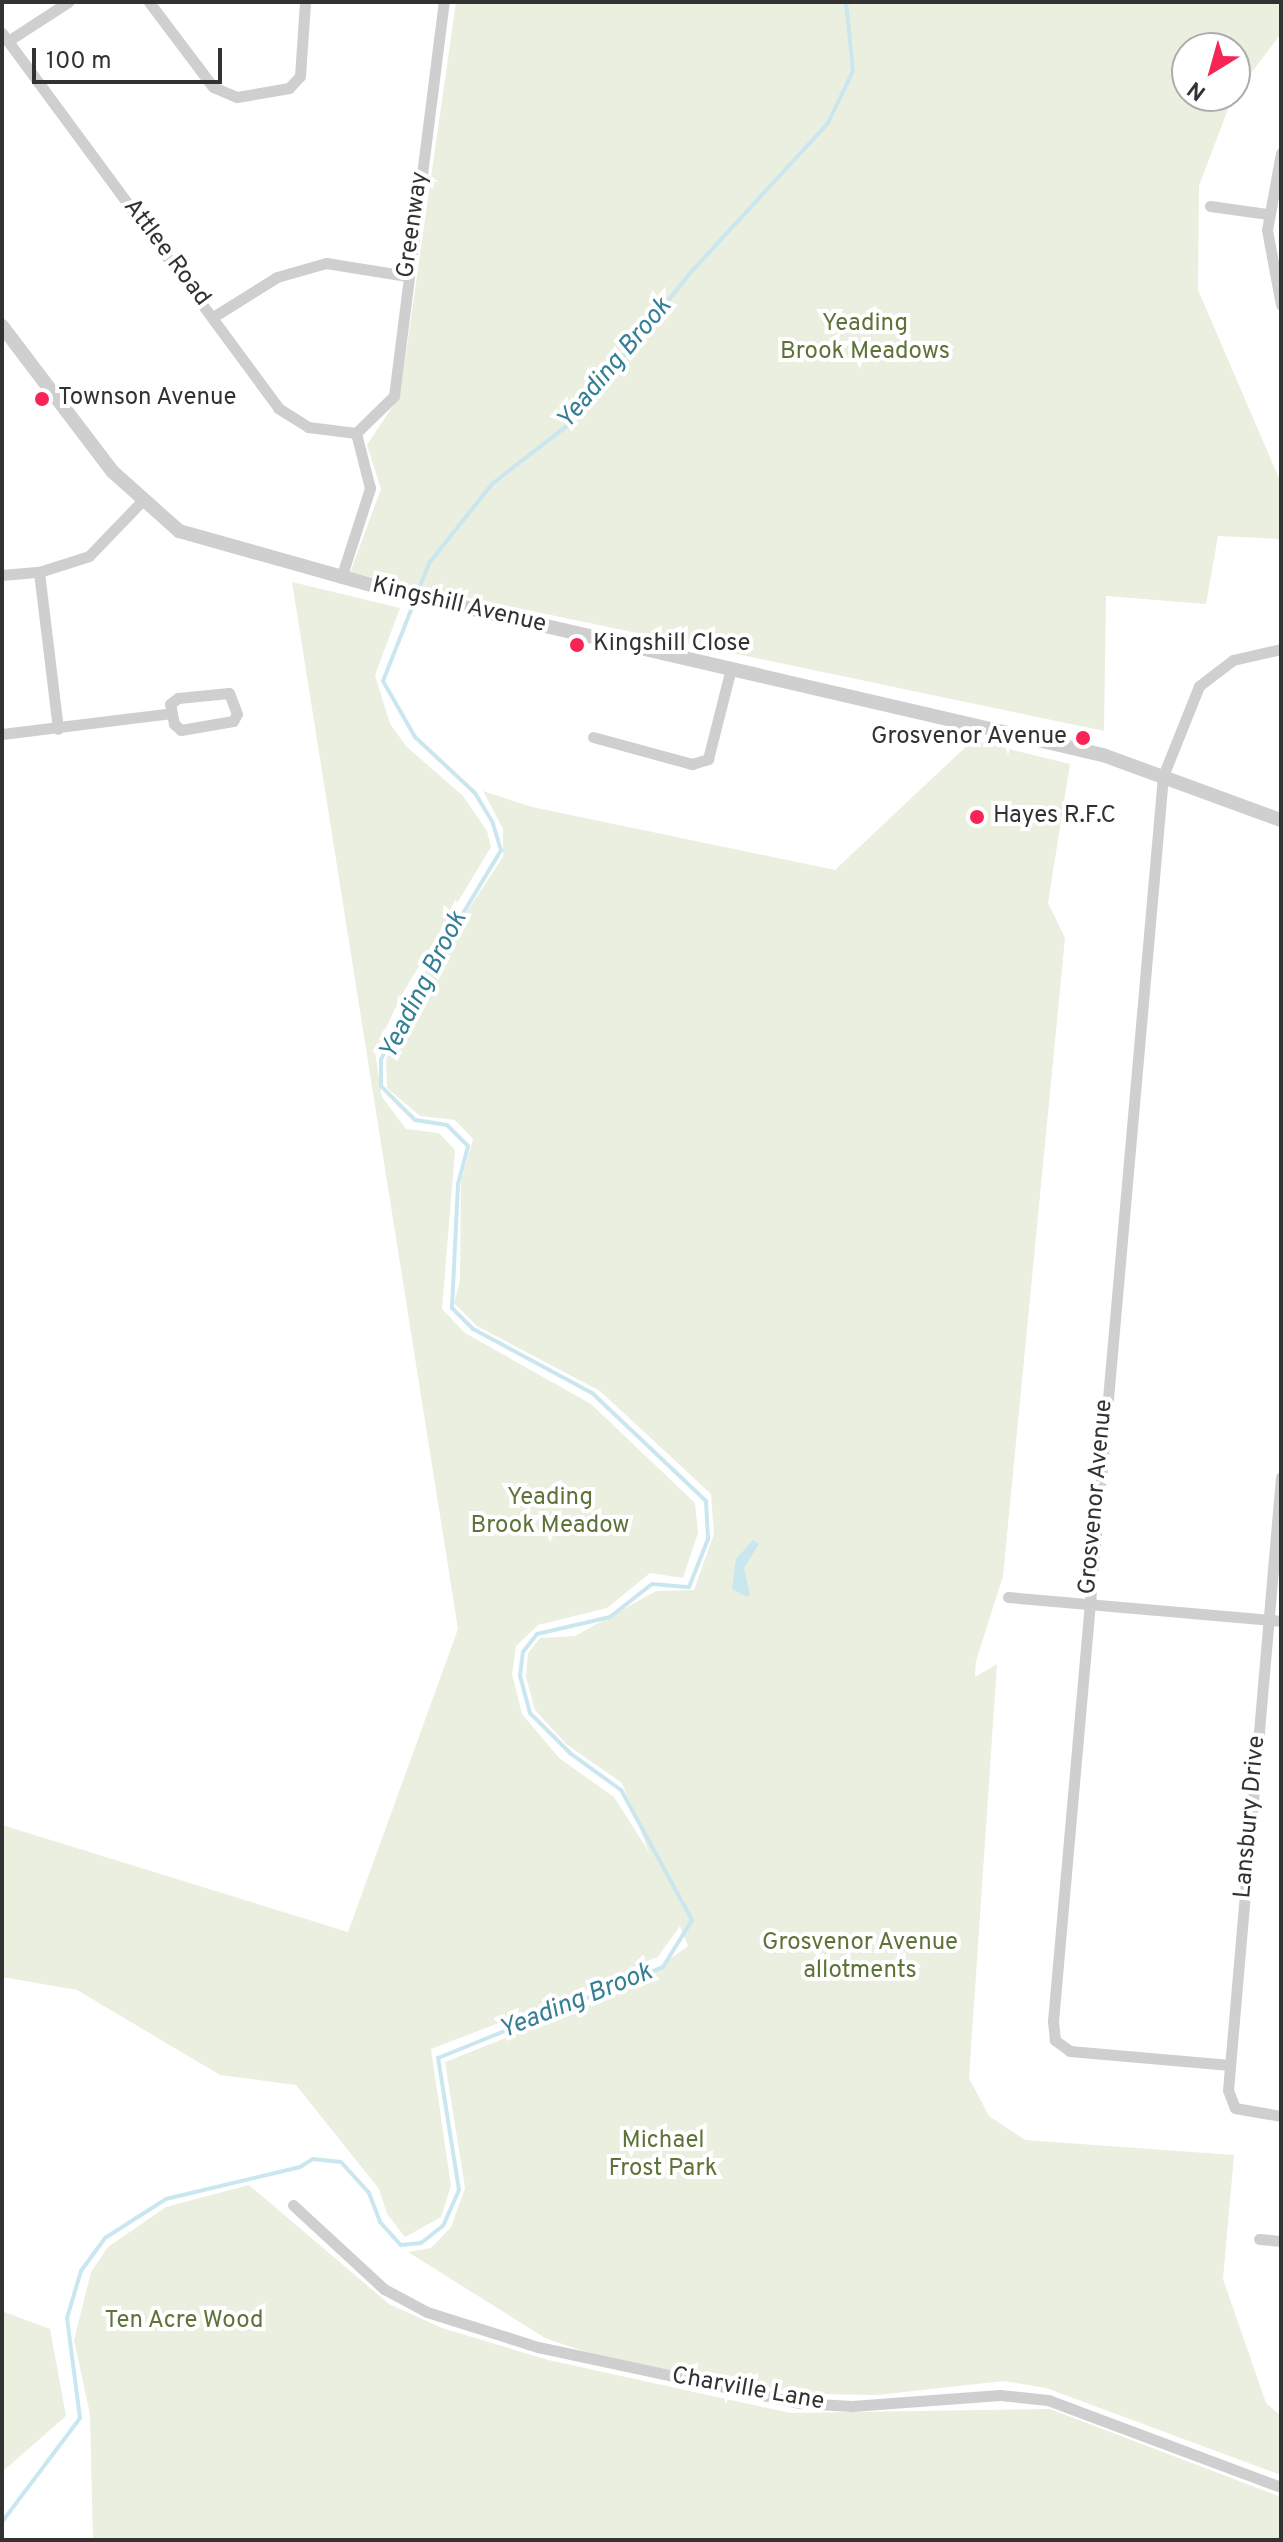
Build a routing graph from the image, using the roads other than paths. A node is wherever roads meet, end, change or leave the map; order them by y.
1 (68, 2) edge
2 (149, 2) edge
3 (305, 2) edge
4 (444, 2) edge
5 (5, 37) edge
6 (1281, 153) edge
7 (1210, 206) dead end
8 (1268, 214) junction
9 (407, 276) junction
10 (1281, 305) edge
11 (213, 317) junction
12 (2, 326) edge
13 (356, 433) junction
14 (141, 502) junction
15 (39, 572) junction
16 (2, 575) edge
17 (341, 578) junction
18 (1281, 649) edge
19 (731, 668) junction
20 (172, 713) junction
21 (58, 729) junction
22 (2, 734) edge
23 (593, 737) dead end
24 (1163, 776) junction
25 (1281, 820) edge
26 (1281, 1477) edge
27 (1008, 1597) dead end
28 (1087, 1604) junction
29 (1267, 1619) junction
30 (1281, 1621) edge
31 (1230, 2065) junction
32 (1281, 2116) edge
33 (293, 2205) dead end
34 (1259, 2239) dead end
35 (1281, 2241) edge
36 (1281, 2487) edge

1 - 5 street
2 - 3 street
4 - 9 street, Greenway
5 - 11 street, Attlee Road
6 - 8 street
7 - 8 street
8 - 10 street
9 - 11 street
9 - 13 street, Greenway
11 - 13 street, Attlee Road
12 - 14 street, Kingshill Avenue
13 - 17 street
14 - 15 street
14 - 17 street, Kingshill Avenue
15 - 16 street
15 - 21 street
17 - 19 street, Kingshill Avenue
18 - 24 street, Grosvenor Avenue
19 - 23 street
19 - 24 street, Kingshill Avenue
20 - 20 street
20 - 21 street
21 - 22 street
24 - 25 street, Kingshill Avenue
24 - 28 street, Grosvenor Avenue
26 - 29 street, Lansbury Drive
27 - 28 street
28 - 29 street
28 - 31 street, Grosvenor Avenue
29 - 30 street
29 - 31 street, Lansbury Drive
31 - 32 street, Lansbury Drive
33 - 36 street, Charville Lane
34 - 35 street

